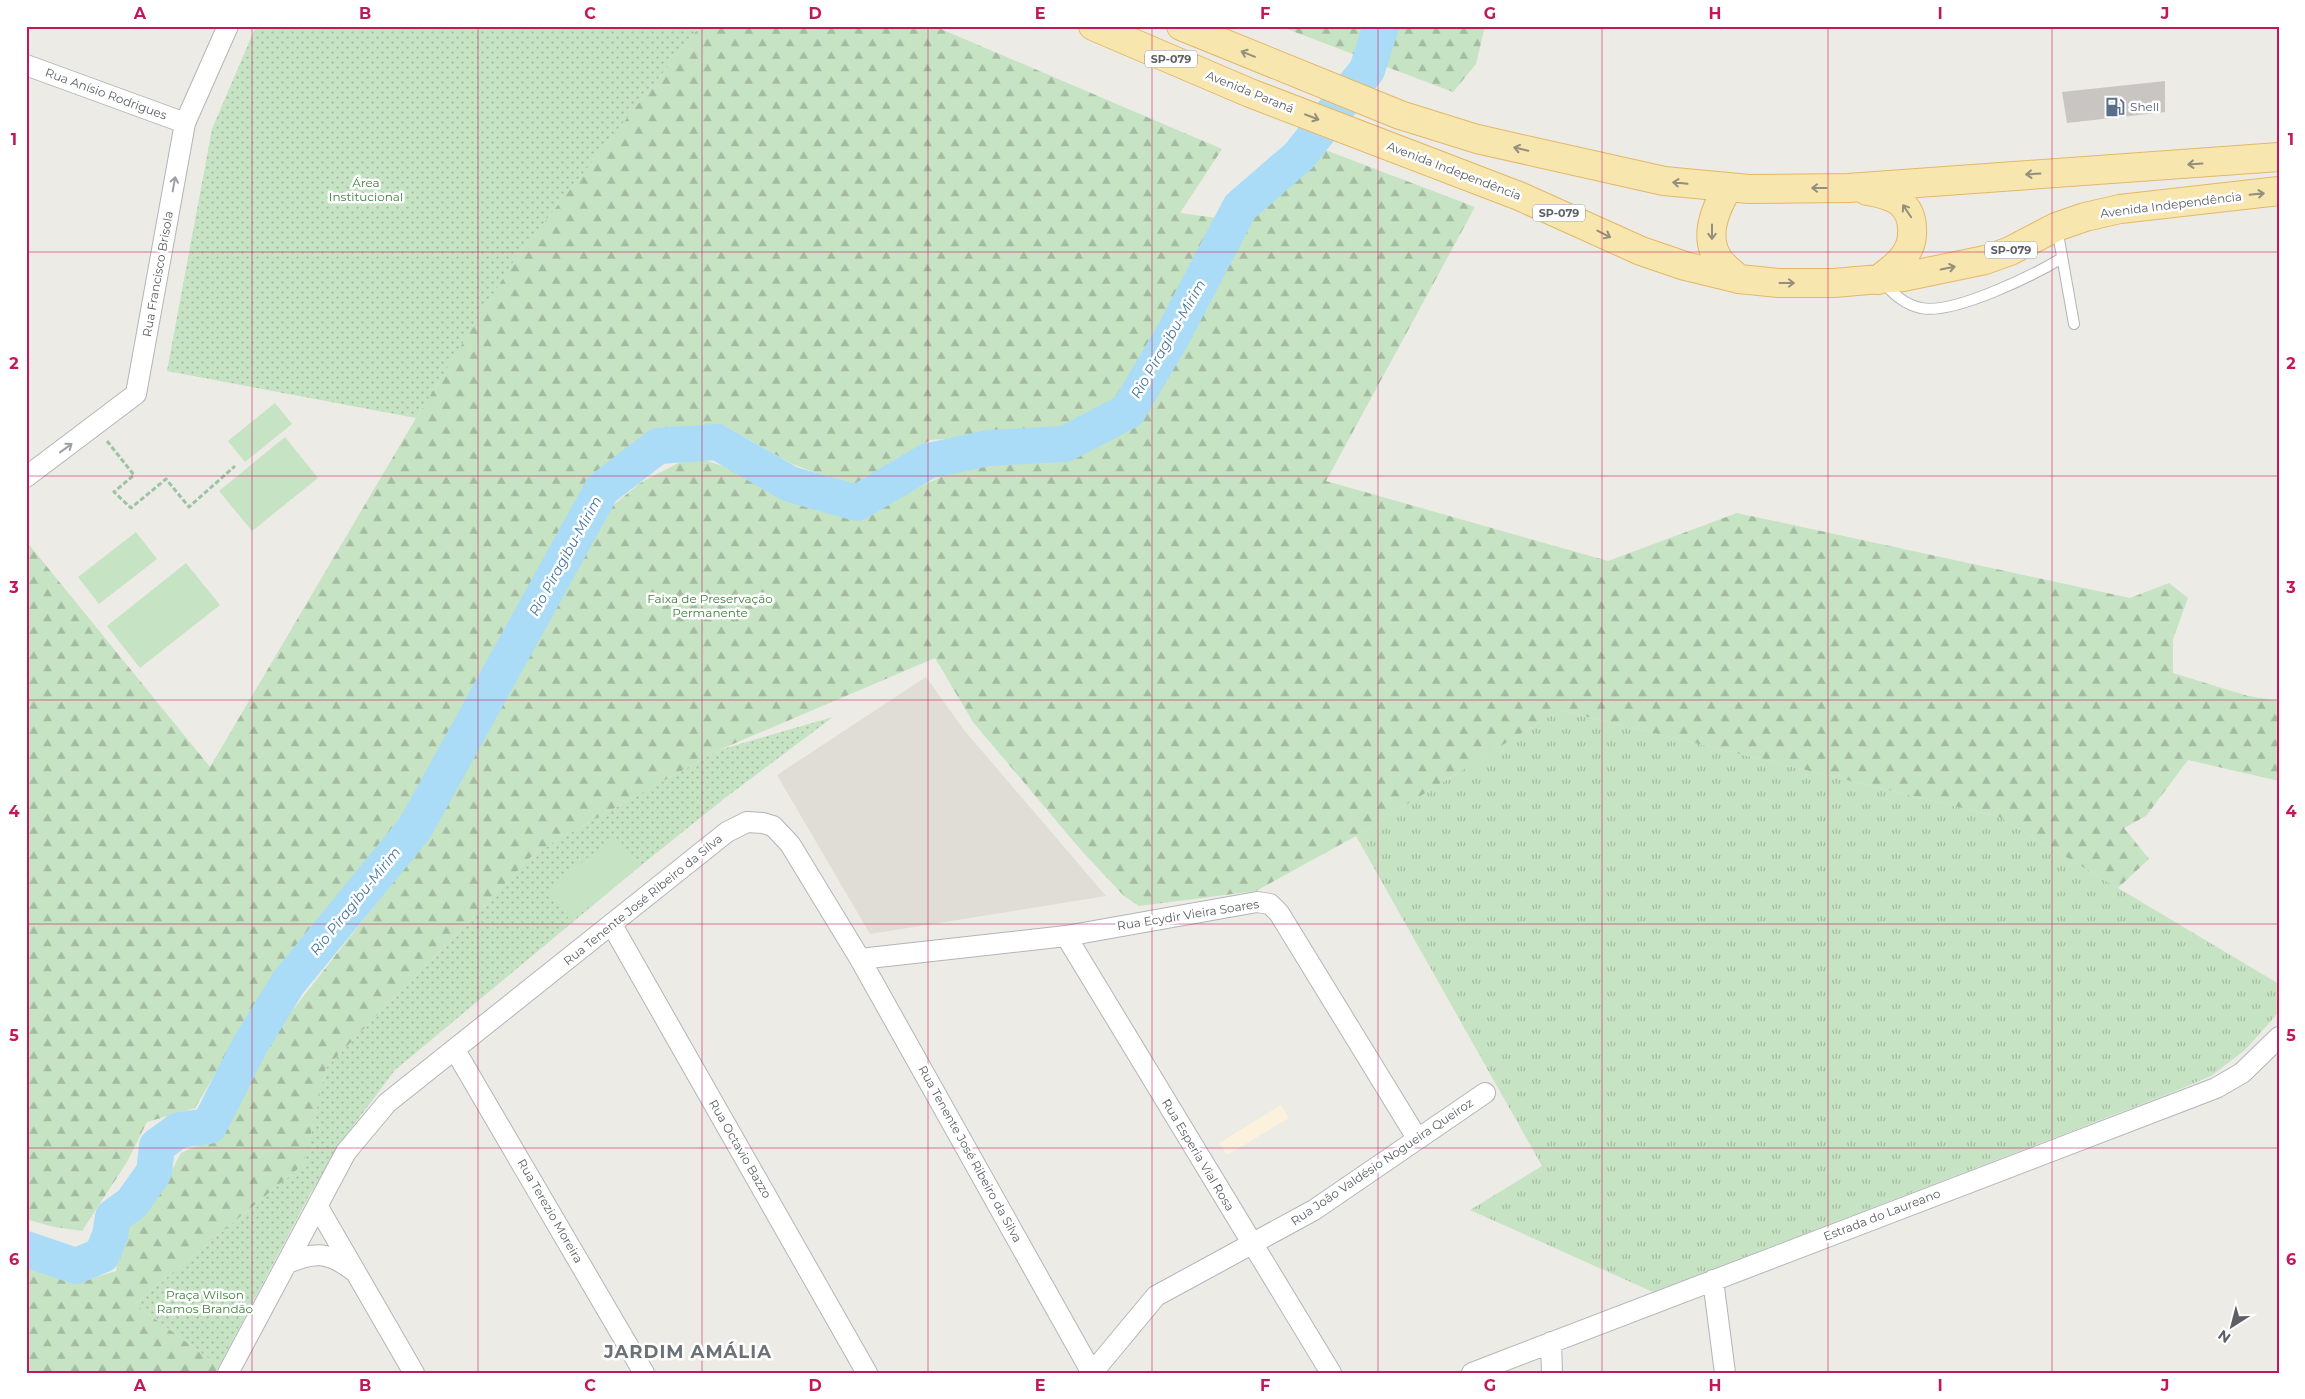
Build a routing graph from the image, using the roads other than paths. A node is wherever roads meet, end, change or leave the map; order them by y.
1 (228, 26) edge
2 (1093, 26) edge
3 (1181, 26) edge
4 (26, 65) edge
5 (185, 123) junction
6 (1380, 143) joint
7 (2279, 157) edge
8 (1728, 188) junction
9 (1848, 188) junction
10 (2279, 191) edge
11 (2056, 227) junction
12 (2062, 258) junction
13 (1738, 280) junction
14 (1878, 280) junction
15 (2074, 324) dead end
16 (26, 477) edge
17 (612, 925) junction
18 (1066, 936) junction
19 (860, 959) junction
20 (2279, 1037) edge
21 (455, 1050) junction
22 (1485, 1094) dead end
23 (1417, 1138) junction
24 (318, 1207) junction
25 (1253, 1244) junction
26 (288, 1263) junction
27 (357, 1274) junction
28 (1713, 1280) junction
29 (1551, 1342) junction
30 (228, 1373) edge
31 (414, 1373) edge
32 (644, 1373) edge
33 (867, 1373) edge
34 (1092, 1373) edge
35 (1331, 1373) edge
36 (1472, 1373) edge
37 (1552, 1373) edge
38 (1725, 1373) edge

1 - 5 street, Rua Francisco Brisola
2 -> 6 main road, Avenida Paraná / SP-079
8 -> 3 main road, SP-079
4 - 5 street, Rua Anísio Rodrigues
16 -> 5 street, Rua Francisco Brisola
6 -> 13 main road, Avenida Independência / SP-079
7 -> 9 main road, SP-079
9 -> 8 main road, SP-079
8 -> 13 main road
14 -> 9 main road
11 -> 10 main road, Avenida Independência / SP-079
11 - 12 lane
14 -> 11 main road, Avenida Independência / SP-079
12 - 14 lane
12 - 15 lane
13 -> 14 main road, Avenida Independência / SP-079
17 - 19 street, Rua Tenente José Ribeiro da Silva
17 - 21 street, Rua Tenente José Ribeiro da Silva
17 - 33 street, Rua Octavio Bazzo
18 - 19 street, Rua Ecydir Vieira Soares
18 - 23 street, Rua Ecydir Vieira Soares
18 - 25 street, Rua Esperia Vial Rosa
19 - 34 street, Rua Tenente José Ribeiro da Silva
20 - 28 street, Estrada do Laureano
21 - 24 street, Rua Tenente José Ribeiro da Silva
21 - 32 street, Rua Terezio Moreira
22 - 23 street, Rua João Valdésio Nogueira Queiroz
23 - 25 street, Rua João Valdésio Nogueira Queiroz
24 - 26 street, Rua Tenente José Ribeiro da Silva
24 - 27 street
25 - 34 street, Rua João Valdésio Nogueira Queiroz
25 - 35 street, Rua Esperia Vial Rosa
26 - 27 street
26 - 30 street, Rua Tenente José Ribeiro da Silva
27 - 31 street
28 - 29 street, Estrada do Laureano
28 - 38 street
29 - 36 street, Estrada do Laureano
29 - 37 street

